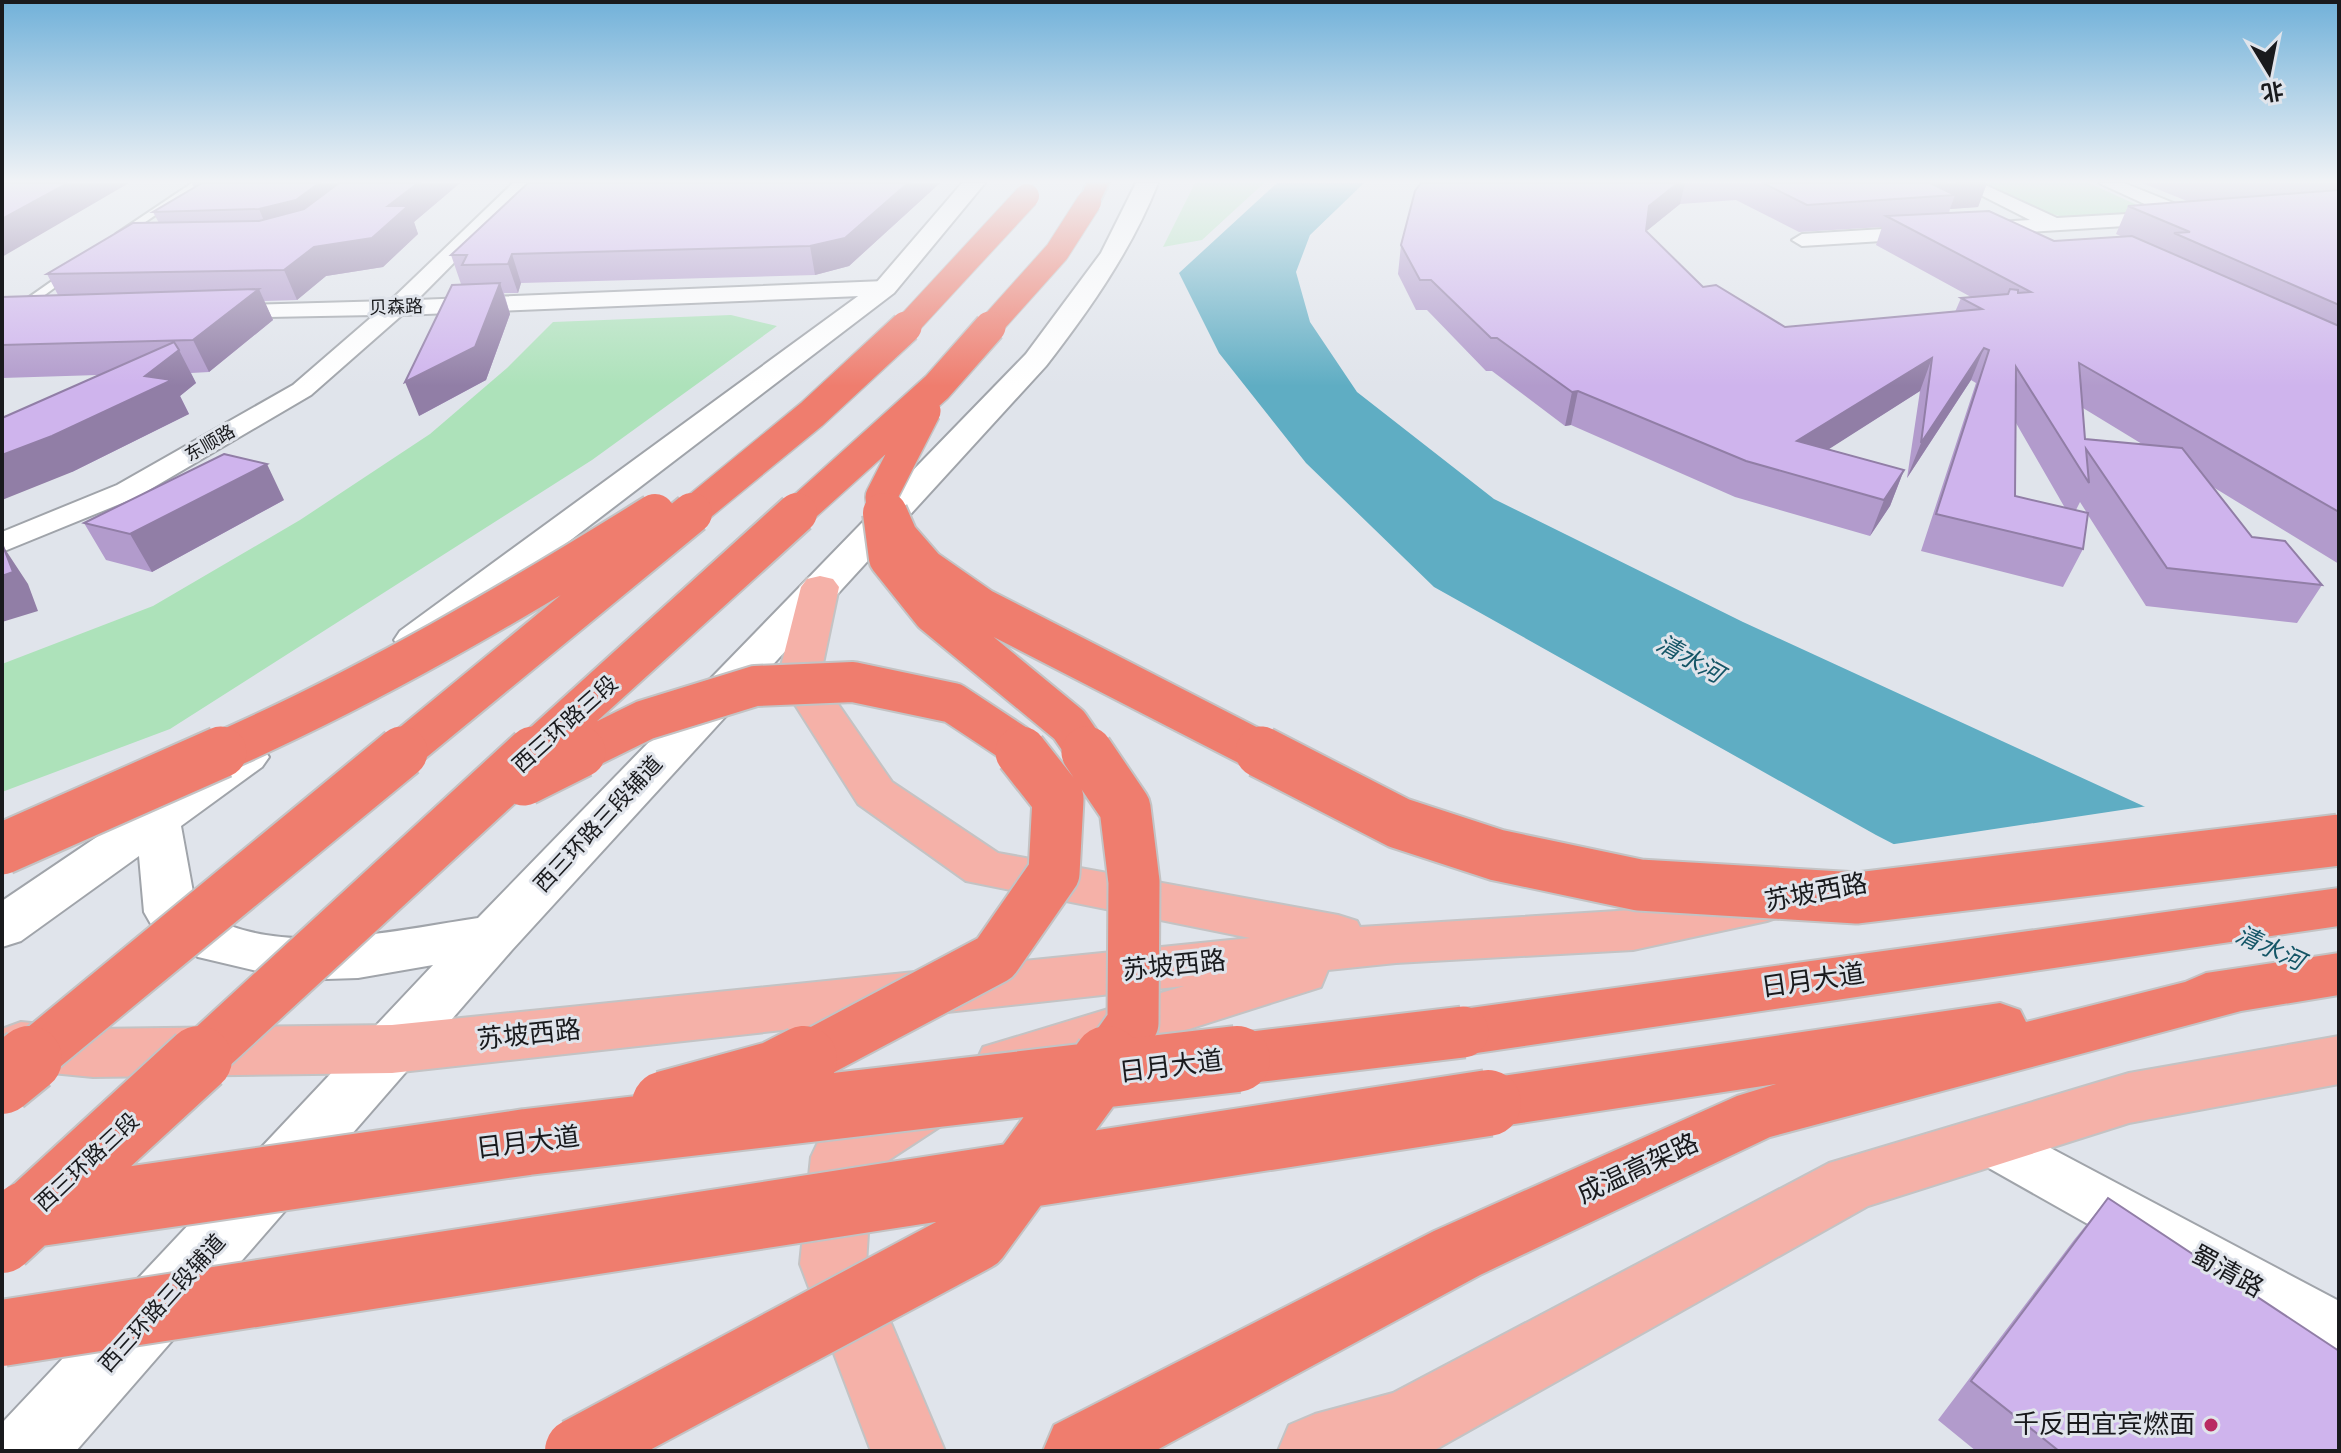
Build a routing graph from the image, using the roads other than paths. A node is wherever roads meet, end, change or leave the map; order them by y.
1 (455, 251) edge
2 (917, 251) edge
3 (976, 251) edge
4 (1058, 251) edge
5 (1113, 251) edge
6 (79, 264) edge
7 (885, 288) junction
8 (396, 308) junction
9 (195, 312) edge
10 (56, 315) edge
11 (6, 316) edge
12 (937, 387) junction
13 (812, 414) junction
14 (882, 501) junction
15 (2, 543) edge
16 (820, 587) junction
17 (478, 802) junction
18 (2339, 815) edge
19 (155, 819) junction
20 (2339, 840) edge
21 (2, 849) edge
22 (2339, 907) edge
23 (2, 927) edge
24 (493, 936) junction
25 (1396, 943) junction
26 (2339, 974) edge
27 (2236, 991) junction
28 (2, 1044) edge
29 (392, 1049) junction
30 (2339, 1060) edge
31 (2, 1081) edge
32 (527, 1142) junction
33 (1990, 1142) junction
34 (2, 1218) edge
35 (2, 1240) edge
36 (2, 1333) edge
37 (2339, 1333) edge
38 (27, 1451) edge
39 (578, 1451) edge
40 (908, 1451) edge
41 (1080, 1451) edge
42 (1315, 1451) edge

1 - 8 street, 东顺路
2 - 7 main road
3 - 13 highway, bridge
4 - 12 highway, 西三环路三段, bridge
5 - 16 main road, 西三环路三段辅道
6 - 11 lane
7 - 8 street, 贝森路
7 - 19 main road
8 - 9 street, 贝森路
8 - 15 street, 东顺路
10 - 11 street
12 - 14 highway, bridge
12 - 17 highway, 西三环路三段, bridge
13 - 21 highway, bridge
13 - 31 highway, bridge
14 - 20 highway, bridge
14 - 39 highway, bridge
16 - 24 main road, 西三环路三段辅道
16 - 25 main road
17 - 32 highway, bridge
17 - 35 highway, 西三环路三段, bridge
18 - 25 main road, 苏坡西路
19 - 23 main road
19 - 24 main road
22 - 32 highway, 日月大道, bridge
24 - 29 main road, 西三环路三段辅道
25 - 29 main road, 苏坡西路
25 - 40 main road
26 - 27 highway
27 - 36 highway, bridge
27 - 41 highway, 成温高架路
28 - 29 main road, 苏坡西路
29 - 38 main road, 西三环路三段辅道
30 - 33 main road
32 - 34 highway, 日月大道, bridge
33 - 37 street, 蜀清路
33 - 42 main road

